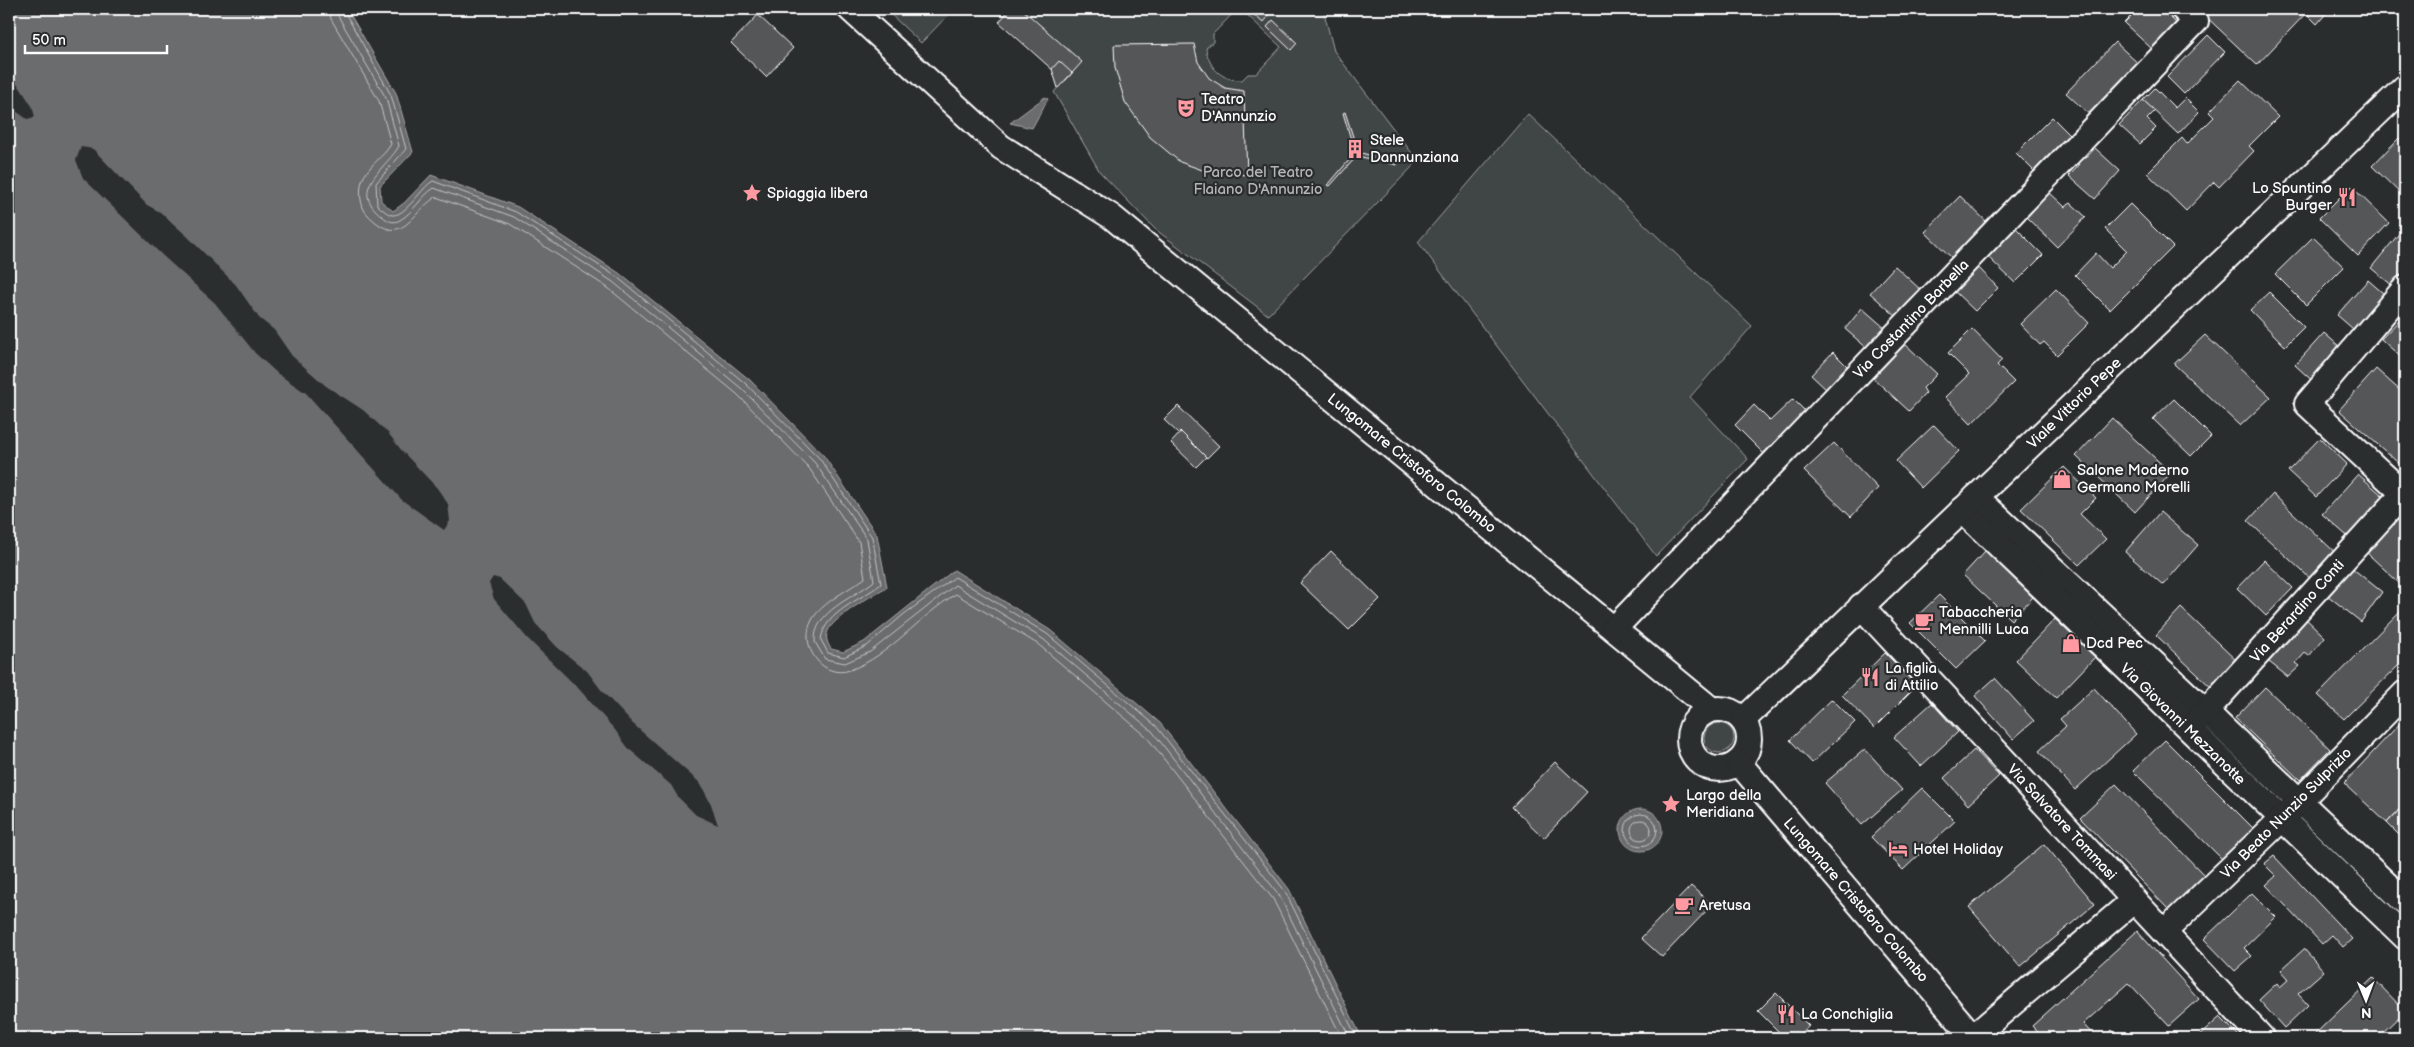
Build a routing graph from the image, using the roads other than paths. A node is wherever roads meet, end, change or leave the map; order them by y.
1 (850, 9) edge
2 (2184, 9) edge
3 (2405, 87) edge
4 (2405, 288) edge
5 (2405, 494) edge
6 (1969, 503) junction
7 (1861, 606) junction
8 (1614, 629) junction
9 (2405, 693) edge
10 (1711, 710) junction
11 (2206, 712) junction
12 (1742, 720) junction
13 (2189, 730) junction
14 (1738, 762) junction
15 (2299, 801) junction
16 (2282, 819) junction
17 (2403, 896) edge
18 (2134, 900) junction
19 (2381, 914) junction
20 (2164, 932) junction
21 (2405, 937) edge
22 (1974, 1038) edge
23 (2262, 1038) edge

1 - 8 street, Lungomare Cristoforo Colombo
2 - 8 street, Via Costantino Barbella
3 - 6 street, Viale Vittorio Pepe
4 - 5 street
5 - 11 street, Via Berardino Conti
6 - 7 street, Viale Vittorio Pepe
6 - 11 street, Via Giovanni Mezzanotte
6 - 13 street, Via Giovanni Mezzanotte
7 - 12 street, Viale Vittorio Pepe
7 - 18 street, Via Salvatore Tommasi
8 - 10 street, Lungomare Cristoforo Colombo
9 - 15 street, Via Beato Nunzio Sulprizio
10 - 12 street
10 - 14 street
11 - 13 street, Via Berardino Conti
11 - 15 street, Via Giovanni Mezzanotte
12 - 14 street
13 - 16 street, Via Giovanni Mezzanotte
14 - 22 street, Lungomare Cristoforo Colombo
15 - 16 street, Via Beato Nunzio Sulprizio
15 - 17 street, Via Giovanni Mezzanotte
16 - 19 street, Via Giovanni Mezzanotte
16 - 20 street, Via Beato Nunzio Sulprizio
17 - 19 street
18 - 20 street, Via Salvatore Tommasi
18 - 22 street
19 - 21 street, Via Giovanni Mezzanotte
20 - 23 street, Via Salvatore Tommasi

